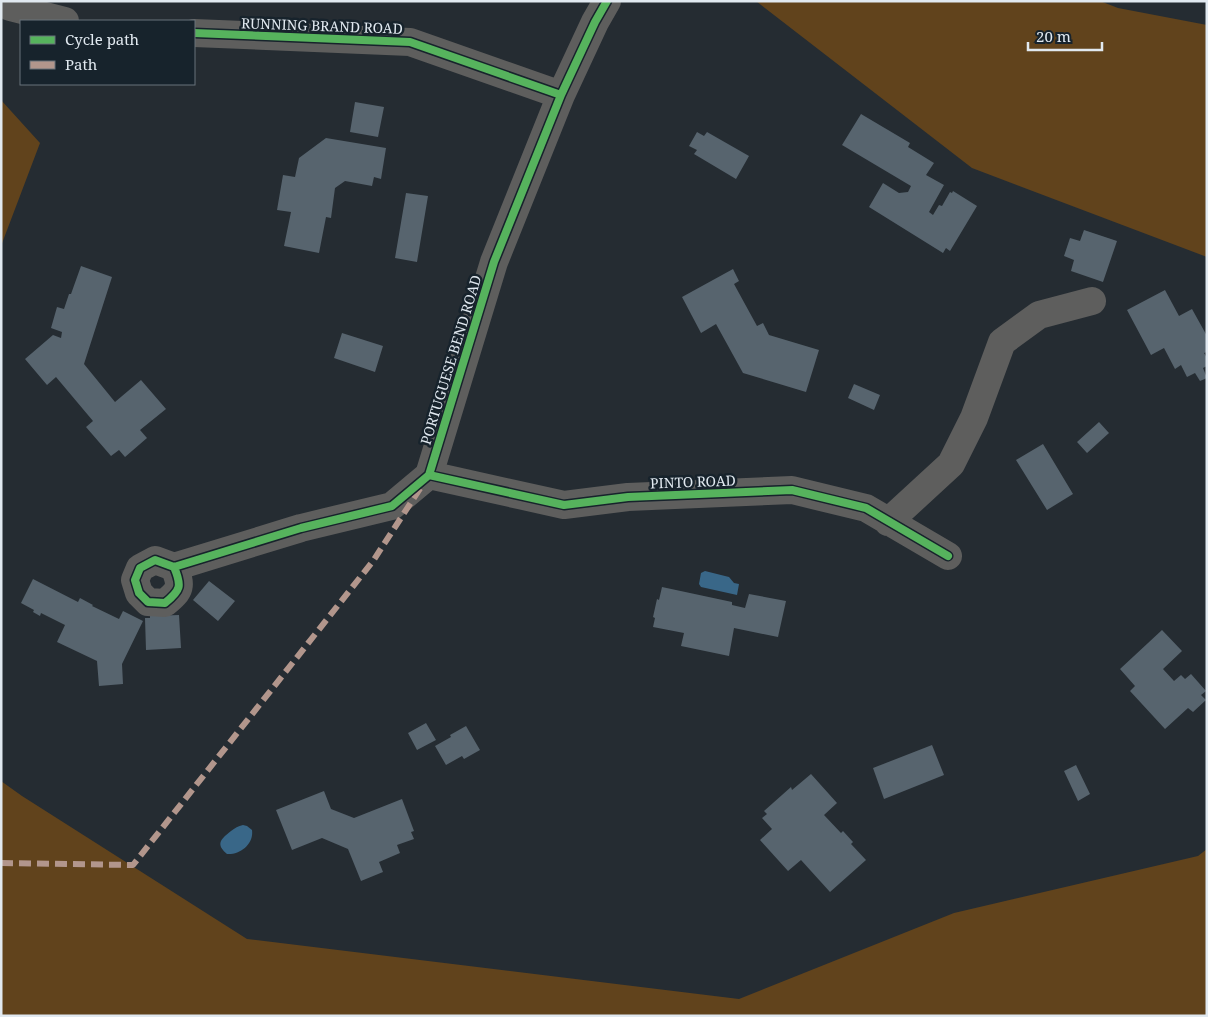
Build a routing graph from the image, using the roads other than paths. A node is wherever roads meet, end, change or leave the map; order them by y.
1 (3, 1) edge
2 (607, 1) edge
3 (61, 20) edge
4 (195, 33) edge
5 (560, 94) junction
6 (1092, 301) dead end
7 (429, 475) junction
8 (888, 522) junction
9 (948, 556) dead end
10 (174, 567) dead end

1 - 3 street
2 - 5 street, PORTUGUESE BEND ROAD
4 - 5 street, RUNNING BRAND ROAD
5 - 7 street, PORTUGUESE BEND ROAD
6 - 8 street
7 - 8 street, PINTO ROAD
7 - 10 street
8 - 9 street, PINTO ROAD

